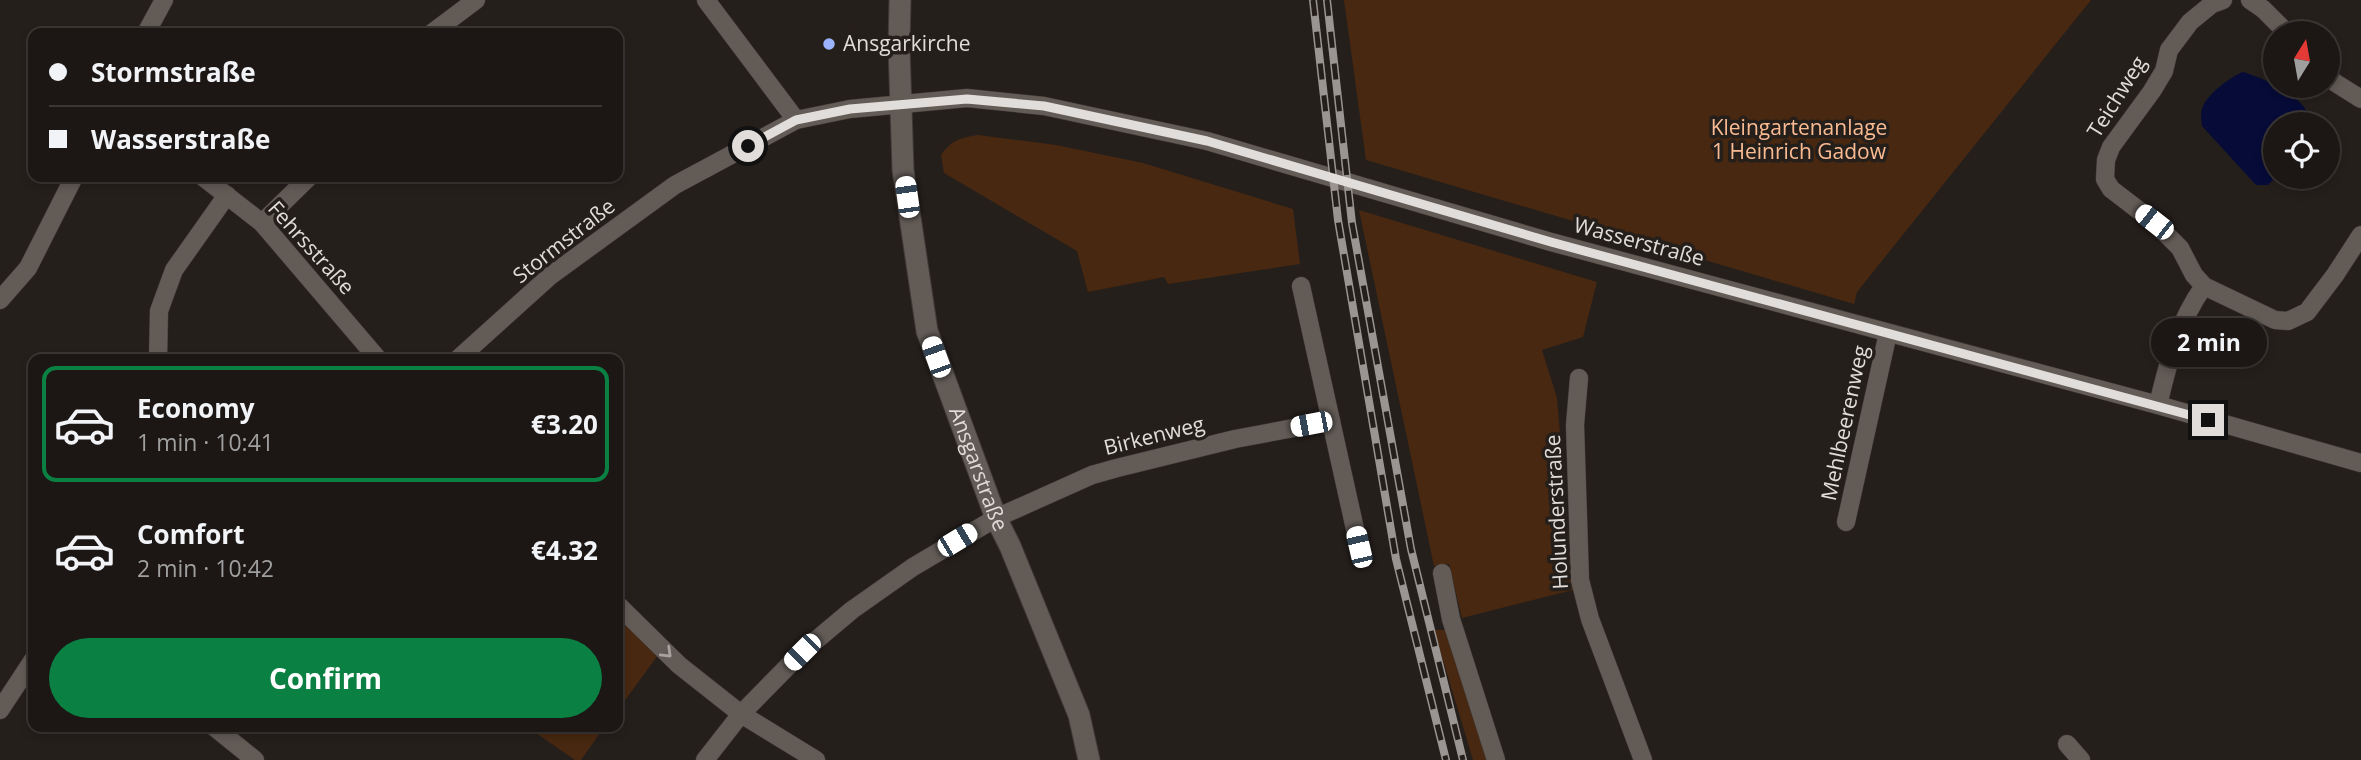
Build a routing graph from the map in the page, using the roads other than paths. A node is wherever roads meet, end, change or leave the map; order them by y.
1 (164, 0) edge
2 (476, 0) edge
3 (706, 0) edge
4 (900, 0) edge
5 (2223, 0) edge
6 (2250, 0) edge
7 (2275, 21) edge
8 (149, 28) edge
9 (439, 28) edge
10 (2340, 81) edge
11 (2357, 90) edge
12 (901, 104) junction
13 (796, 120) junction
14 (72, 182) edge
15 (209, 182) edge
16 (304, 182) edge
17 (227, 195) junction
18 (262, 223) junction
19 (2361, 235) edge
20 (1301, 286) dead end
21 (2204, 286) junction
22 (0, 300) edge
23 (1888, 333) junction
24 (158, 354) edge
25 (375, 354) edge
26 (464, 354) edge
27 (1579, 378) dead end
28 (2158, 405) junction
29 (1331, 421) junction
30 (2361, 463) edge
31 (996, 518) junction
32 (1846, 522) dead end
33 (1359, 547) dead end
34 (1442, 573) dead end
35 (623, 610) edge
36 (28, 668) edge
37 (0, 710) edge
38 (741, 714) junction
39 (220, 732) edge
40 (2067, 744) dead end
41 (255, 760) edge
42 (705, 760) edge
43 (816, 760) edge
44 (1089, 760) edge
45 (1496, 760) edge
46 (1643, 760) edge
47 (2081, 760) edge

1 - 8 street
2 - 9 street
3 - 13 street
4 - 12 street, Ansgarstraße
5 - 21 street, Teichweg
6 - 7 street
10 - 11 street
12 - 13 street, Stormstraße
12 - 23 street, Wasserstraße
12 - 31 street, Ansgarstraße
13 - 26 street, Stormstraße
14 - 22 street
15 - 17 street, Fehrsstraße
16 - 18 street
17 - 18 street, Fehrsstraße
17 - 24 street
18 - 25 street, Fehrsstraße
19 - 21 street, Teichweg
20 - 29 street
21 - 28 street
23 - 28 street, Wasserstraße
23 - 32 street, Mehlbeerenweg
27 - 46 street, Holunderstraße
28 - 30 street, Wasserstraße
29 - 31 street, Birkenweg
29 - 33 street
31 - 38 street, Birkenweg
31 - 44 street, Ansgarstraße
34 - 45 street
35 -> 38 street
36 - 37 street
38 - 42 street, Birkenweg
38 - 43 street
39 - 41 street
40 - 47 street

